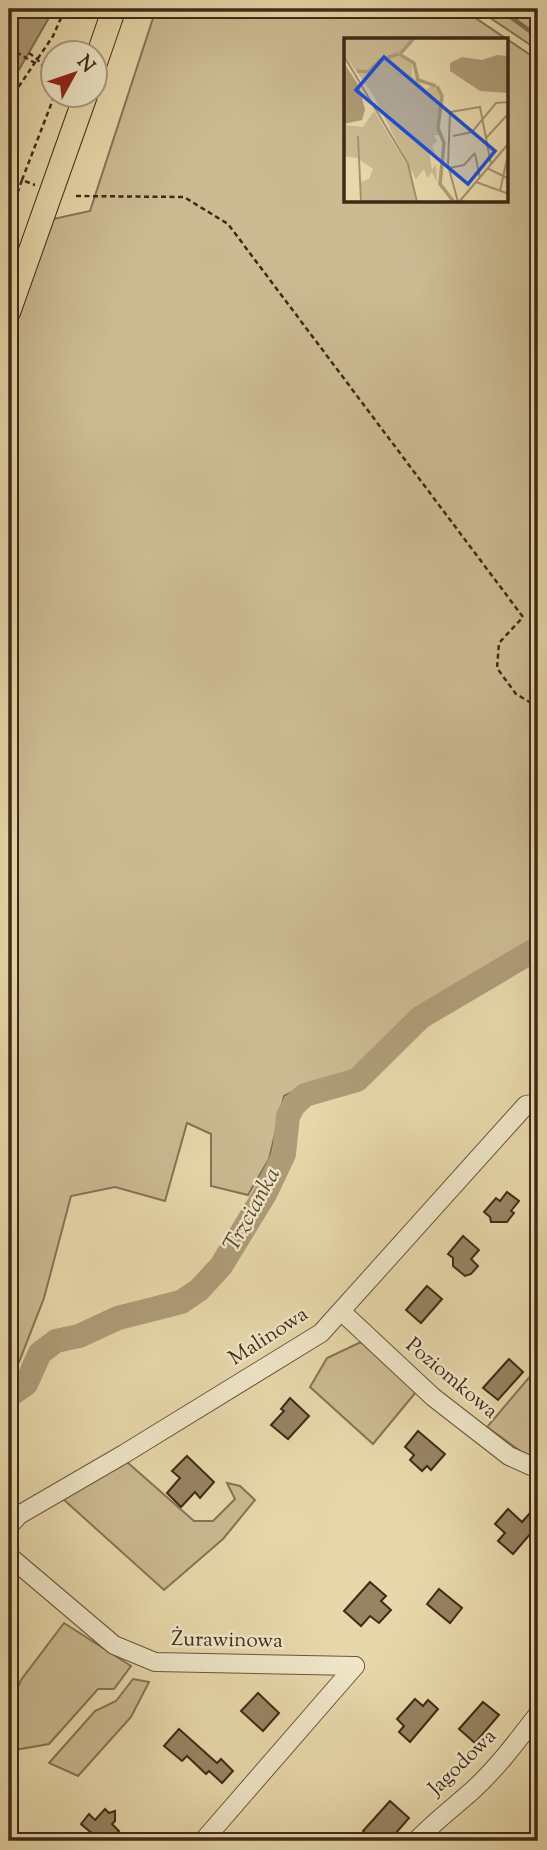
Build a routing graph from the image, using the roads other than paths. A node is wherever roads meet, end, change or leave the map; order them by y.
1 (114, 9) edge
2 (104, 38) edge
3 (80, 108) edge
4 (16, 268) edge
5 (9, 311) edge
6 (538, 1103) edge
7 (342, 1312) junction
8 (538, 1469) edge
9 (9, 1526) edge
10 (9, 1556) edge
11 (538, 1714) edge
12 (203, 1841) edge
13 (416, 1841) edge

1 - 2 main road
3 - 4 main road
4 - 5 main road
6 - 7 street, Malinowa
7 - 8 street, Poziomkowa
7 - 9 street, Malinowa
10 - 12 street, Żurawinowa
11 - 13 street, Jagodowa

